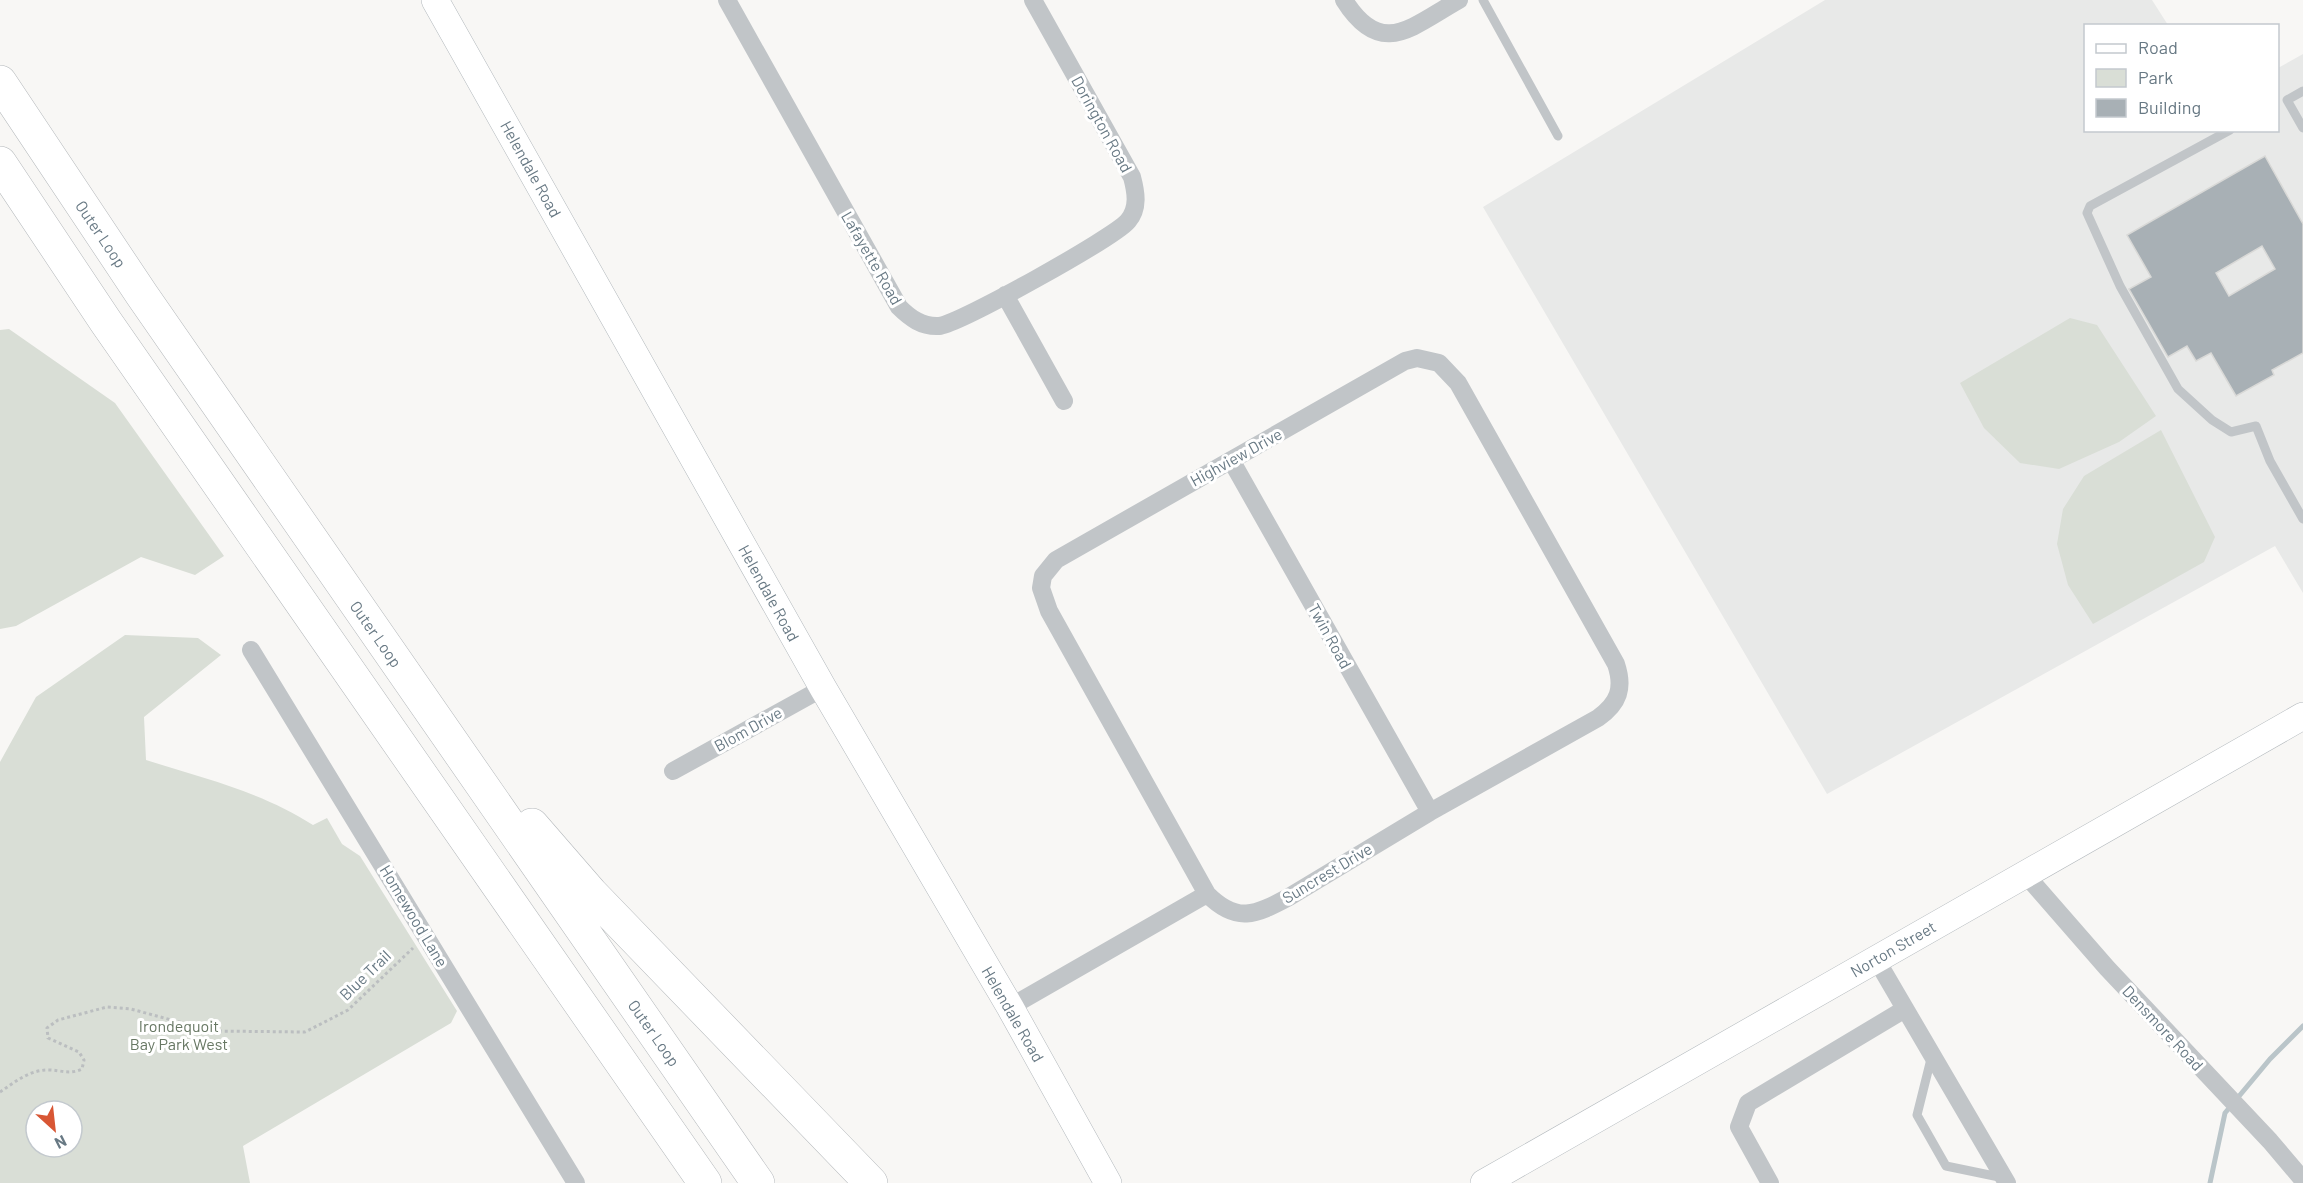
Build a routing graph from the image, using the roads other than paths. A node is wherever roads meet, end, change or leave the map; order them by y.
1 (435, 0) edge
2 (727, 0) edge
3 (1033, 0) edge
4 (1344, 0) edge
5 (1459, 0) edge
6 (1483, 0) edge
7 (0, 82) edge
8 (2303, 91) edge
9 (2287, 100) junction
10 (2279, 104) edge
11 (2303, 128) edge
12 (2226, 132) edge
13 (1558, 136) dead end
14 (0, 163) edge
15 (1005, 295) junction
16 (1064, 401) dead end
17 (1231, 460) junction
18 (2303, 519) edge
19 (352, 599) junction
20 (251, 650) dead end
21 (1619, 674) joint
22 (823, 688) junction
23 (2303, 716) edge
24 (673, 771) dead end
25 (1430, 812) junction
26 (2025, 874) junction
27 (1207, 894) junction
28 (1876, 959) junction
29 (1010, 1007) junction
30 (1905, 1009) junction
31 (1932, 1055) junction
32 (2303, 1180) edge
33 (2006, 1181) edge
34 (576, 1183) edge
35 (705, 1183) edge
36 (758, 1183) edge
37 (871, 1183) edge
38 (1108, 1183) edge
39 (1484, 1183) edge
40 (1770, 1183) edge

1 - 22 street, Helendale Road
2 - 15 street, Lafayette Road
3 - 15 street, Dorington Road
4 - 5 street
6 - 13 lane
7 - 19 highway, Outer Loop
8 - 9 lane
9 - 10 lane
9 - 11 lane
12 - 18 lane
14 - 35 highway
15 - 16 street
17 - 21 street, Highview Drive
17 - 25 street, Twin Road
17 - 27 street, Highview Drive
19 - 36 highway, Outer Loop
19 - 37 highway
20 - 34 street, Homewood Lane
21 - 25 street, Suncrest Drive
22 - 24 street, Blom Drive
22 - 29 street, Helendale Road
23 - 26 street, Norton Street
25 - 27 street, Suncrest Drive
26 - 28 street, Norton Street
26 - 32 street, Densmore Road
27 - 29 street
28 - 30 street
28 - 39 street, Norton Street
29 - 38 street, Helendale Road
30 - 31 street
30 - 40 street
31 - 33 street
31 - 33 lane

